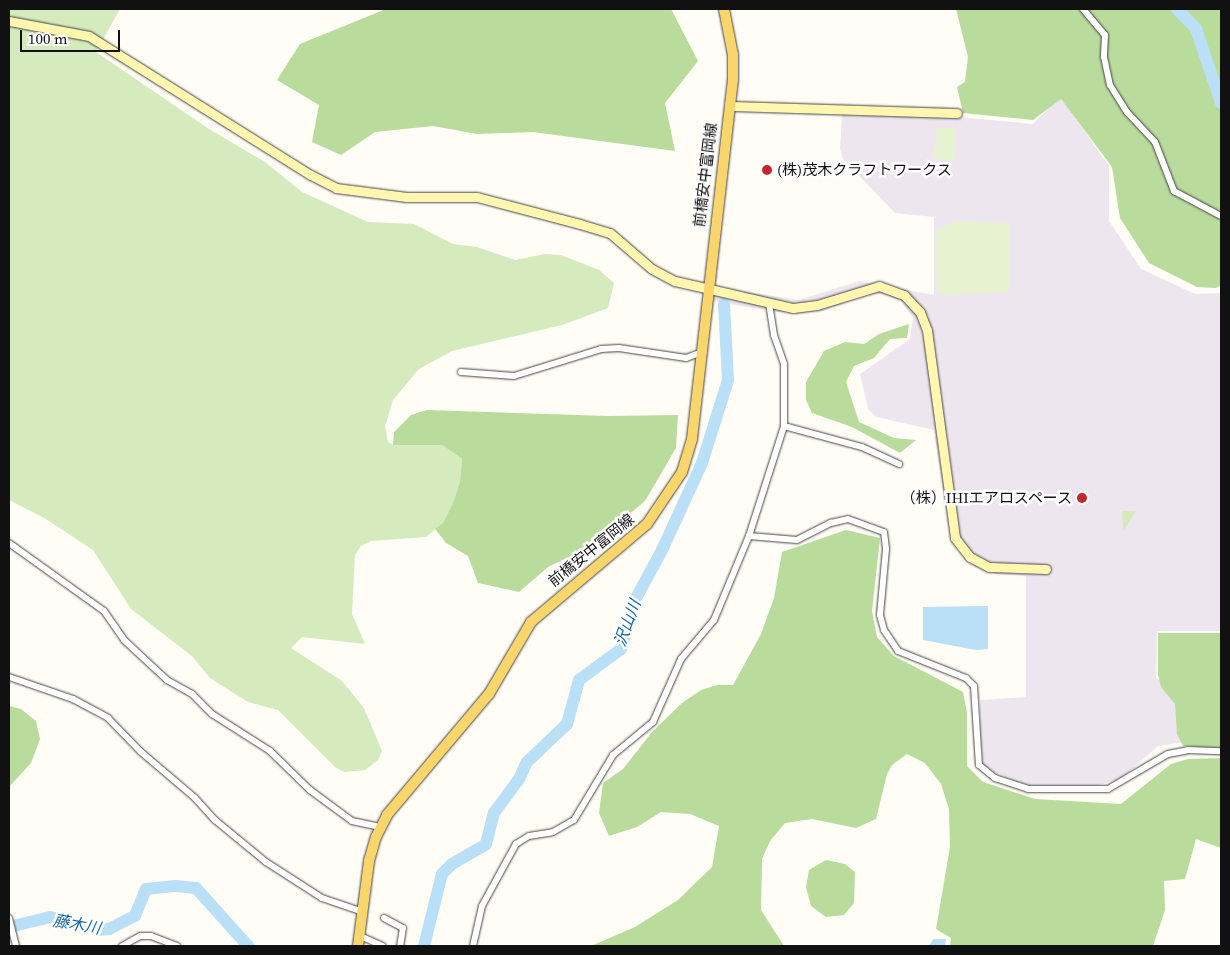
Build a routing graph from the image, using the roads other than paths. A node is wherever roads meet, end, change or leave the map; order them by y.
1 (724, 9) edge
2 (1083, 9) edge
3 (9, 21) edge
4 (729, 106) junction
5 (958, 113) dead end
6 (1221, 216) edge
7 (707, 288) junction
8 (769, 303) junction
9 (700, 353) junction
10 (461, 372) dead end
11 (784, 426) junction
12 (899, 464) dead end
13 (749, 536) junction
14 (9, 543) edge
15 (1046, 569) dead end
16 (9, 678) edge
17 (1221, 752) edge
18 (381, 827) junction
19 (360, 911) junction
20 (9, 918) edge
21 (384, 918) dead end
22 (358, 935) junction
23 (16, 946) edge
24 (122, 946) edge
25 (177, 946) edge
26 (358, 946) edge
27 (383, 946) edge
28 (400, 946) edge
29 (473, 946) edge

1 - 4 main road, 前橋安中富岡線
2 - 6 street
3 - 7 street
4 - 5 street
4 - 7 main road, 前橋安中富岡線
7 - 8 street
7 - 9 main road, 前橋安中富岡線
8 - 11 street
8 - 15 street
9 - 10 street
9 - 18 main road, 前橋安中富岡線
11 - 12 street
11 - 13 street
13 - 17 street
13 - 29 street
14 - 18 street
16 - 19 street
18 - 19 main road, 前橋安中富岡線
19 - 22 main road, 前橋安中富岡線
20 - 23 street
21 - 28 street
22 - 26 main road, 前橋安中富岡線
22 - 27 street
24 - 25 street

